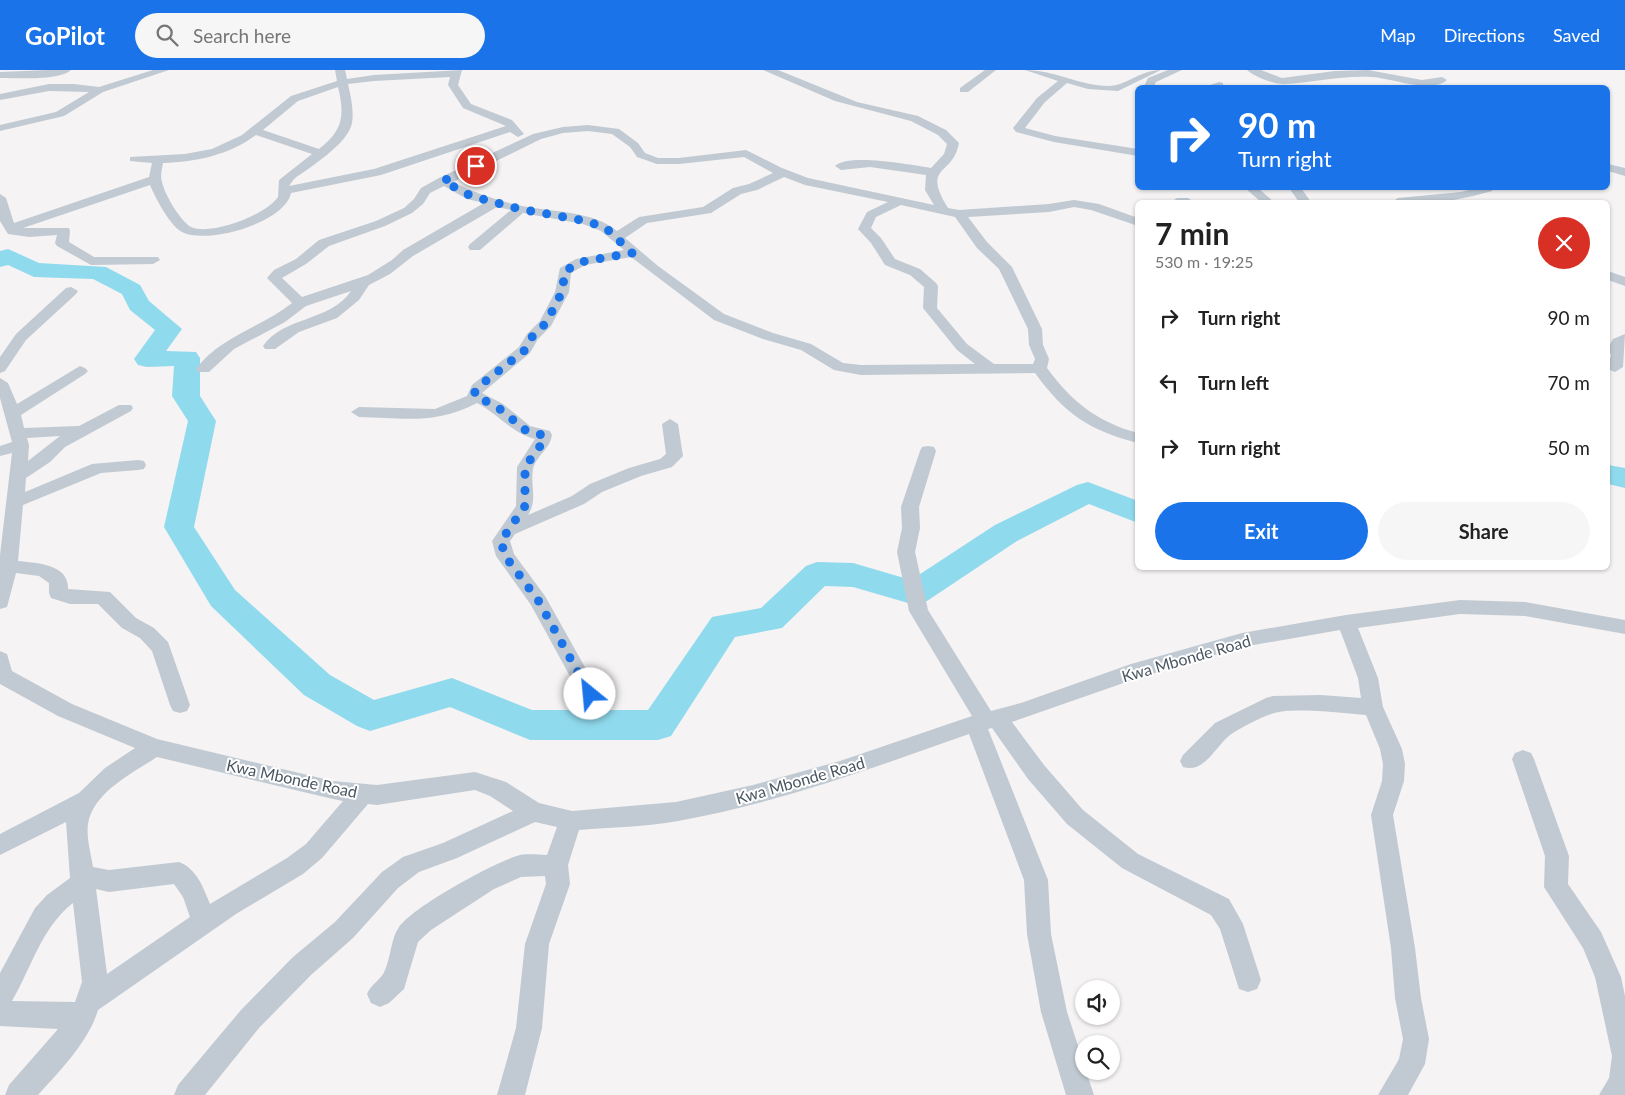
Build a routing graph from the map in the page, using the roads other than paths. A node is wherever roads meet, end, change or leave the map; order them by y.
1 (66, 70) edge
2 (164, 70) edge
3 (768, 70) edge
4 (991, 70) edge
5 (1030, 70) edge
6 (1156, 70) edge
7 (1177, 70) edge
8 (1252, 70) edge
9 (1353, 70) edge
10 (1449, 70) edge
11 (456, 71) edge
12 (1373, 74) junction
13 (0, 75) edge
14 (1278, 75) edge
15 (342, 76) edge
16 (1326, 76) junction
17 (1066, 80) junction
18 (1441, 84) edge
19 (1150, 85) edge
20 (1317, 85) edge
21 (1325, 85) edge
22 (1118, 88) junction
23 (1135, 88) edge
24 (99, 90) junction
25 (964, 90) dead end
26 (2, 105) edge
27 (514, 127) junction
28 (0, 128) edge
29 (256, 131) junction
30 (517, 145) junction
31 (1135, 152) edge
32 (320, 153) junction
33 (134, 159) dead end
34 (158, 160) junction
35 (841, 166) dead end
36 (1610, 168) edge
37 (933, 172) junction
38 (1625, 172) edge
39 (783, 173) junction
40 (155, 179) junction
41 (443, 181) junction
42 (1253, 190) edge
43 (1482, 190) edge
44 (285, 191) junction
45 (0, 198) edge
46 (900, 200) junction
47 (1266, 200) edge
48 (1419, 200) edge
49 (494, 202) junction
50 (520, 209) junction
51 (943, 212) junction
52 (959, 214) junction
53 (1135, 221) edge
54 (8, 230) edge
55 (616, 238) junction
56 (475, 247) dead end
57 (632, 253) junction
58 (153, 260) dead end
59 (1610, 276) edge
60 (1625, 282) edge
61 (363, 283) junction
62 (71, 291) dead end
63 (300, 303) junction
64 (1625, 338) edge
65 (270, 346) dead end
66 (1615, 367) dead end
67 (0, 368) edge
68 (1040, 368) junction
69 (204, 369) dead end
70 (992, 370) junction
71 (80, 371) dead end
72 (0, 383) edge
73 (477, 397) junction
74 (125, 408) dead end
75 (359, 412) dead end
76 (12, 414) junction
77 (670, 424) dead end
78 (88, 429) junction
79 (1135, 437) edge
80 (19, 439) junction
81 (0, 451) edge
82 (928, 451) dead end
83 (138, 465) dead end
84 (18, 475) junction
85 (10, 502) edge
86 (507, 531) junction
87 (8, 566) junction
88 (0, 602) edge
89 (1346, 622) junction
90 (1625, 627) edge
91 (0, 670) edge
92 (590, 694) dead end
93 (180, 704) dead end
94 (1373, 707) junction
95 (986, 720) junction
96 (154, 747) junction
97 (1524, 759) dead end
98 (1191, 761) dead end
99 (363, 793) junction
100 (85, 801) junction
101 (534, 812) junction
102 (572, 821) junction
103 (0, 845) edge
104 (556, 865) junction
105 (82, 880) junction
106 (204, 922) junction
107 (1248, 980) dead end
108 (380, 994) dead end
109 (0, 997) edge
110 (88, 1007) junction
111 (0, 1012) edge
112 (1625, 1057) edge
113 (19, 1095) edge
114 (188, 1095) edge
115 (511, 1095) edge
116 (1080, 1095) edge
117 (1392, 1095) edge
118 (1613, 1095) edge

1 - 13 street
2 - 24 street
3 - 37 street
4 - 25 street
5 - 17 street
6 - 22 street
7 - 19 street
8 - 14 street
9 - 12 street
10 - 18 street
11 - 15 street
11 - 27 street
12 - 16 street
12 - 18 street
14 - 16 street
14 - 20 street
15 - 29 street
15 - 32 street
16 - 21 street
17 - 22 street
17 - 31 street
22 - 23 street
24 - 26 street
24 - 28 street
26 - 28 street
27 - 30 street
27 - 44 street
29 - 32 street
29 - 34 street
30 - 39 street
30 - 41 street
32 - 44 street
33 - 34 street
34 - 40 street
35 - 37 street
36 - 38 street
37 - 51 street
39 - 46 street
39 - 55 street
40 - 44 street
40 - 54 street
41 - 49 street
41 - 63 street
42 - 47 street
43 - 48 street
45 - 54 street
46 - 51 street
46 - 70 street
49 - 50 street
49 - 61 street
50 - 55 street
50 - 56 street
51 - 52 street
52 - 53 street
52 - 68 street
54 - 58 street
55 - 57 street
57 - 70 street
57 - 73 street
59 - 60 street
61 - 63 street
61 - 65 street
62 - 67 street
63 - 69 street
64 - 66 street
68 - 70 street
68 - 79 street
71 - 76 street
72 - 76 street
73 - 75 street
73 - 86 street
74 - 78 street
76 - 80 street
77 - 86 street
78 - 80 street
78 - 84 street
80 - 81 street
80 - 84 street
82 - 95 street
83 - 85 street
84 - 85 street
85 - 87 street
86 - 92 street
87 - 88 street
87 - 93 street
89 - 90 street, Kwa Mbonde Road
89 - 94 street
89 - 95 street, Kwa Mbonde Road
91 - 96 street, Kwa Mbonde Road
94 - 98 street
94 - 117 street
95 - 102 street, Kwa Mbonde Road
95 - 107 street
95 - 116 street
96 - 99 street, Kwa Mbonde Road
96 - 100 street
97 - 112 street
99 - 101 street, Kwa Mbonde Road
99 - 106 street
100 - 103 street
100 - 105 street
101 - 102 street, Kwa Mbonde Road
101 - 114 street
102 - 104 street
104 - 108 street
104 - 115 street
105 - 106 street
105 - 109 street
105 - 110 street
106 - 110 street
110 - 111 street
110 - 113 street
112 - 118 street

